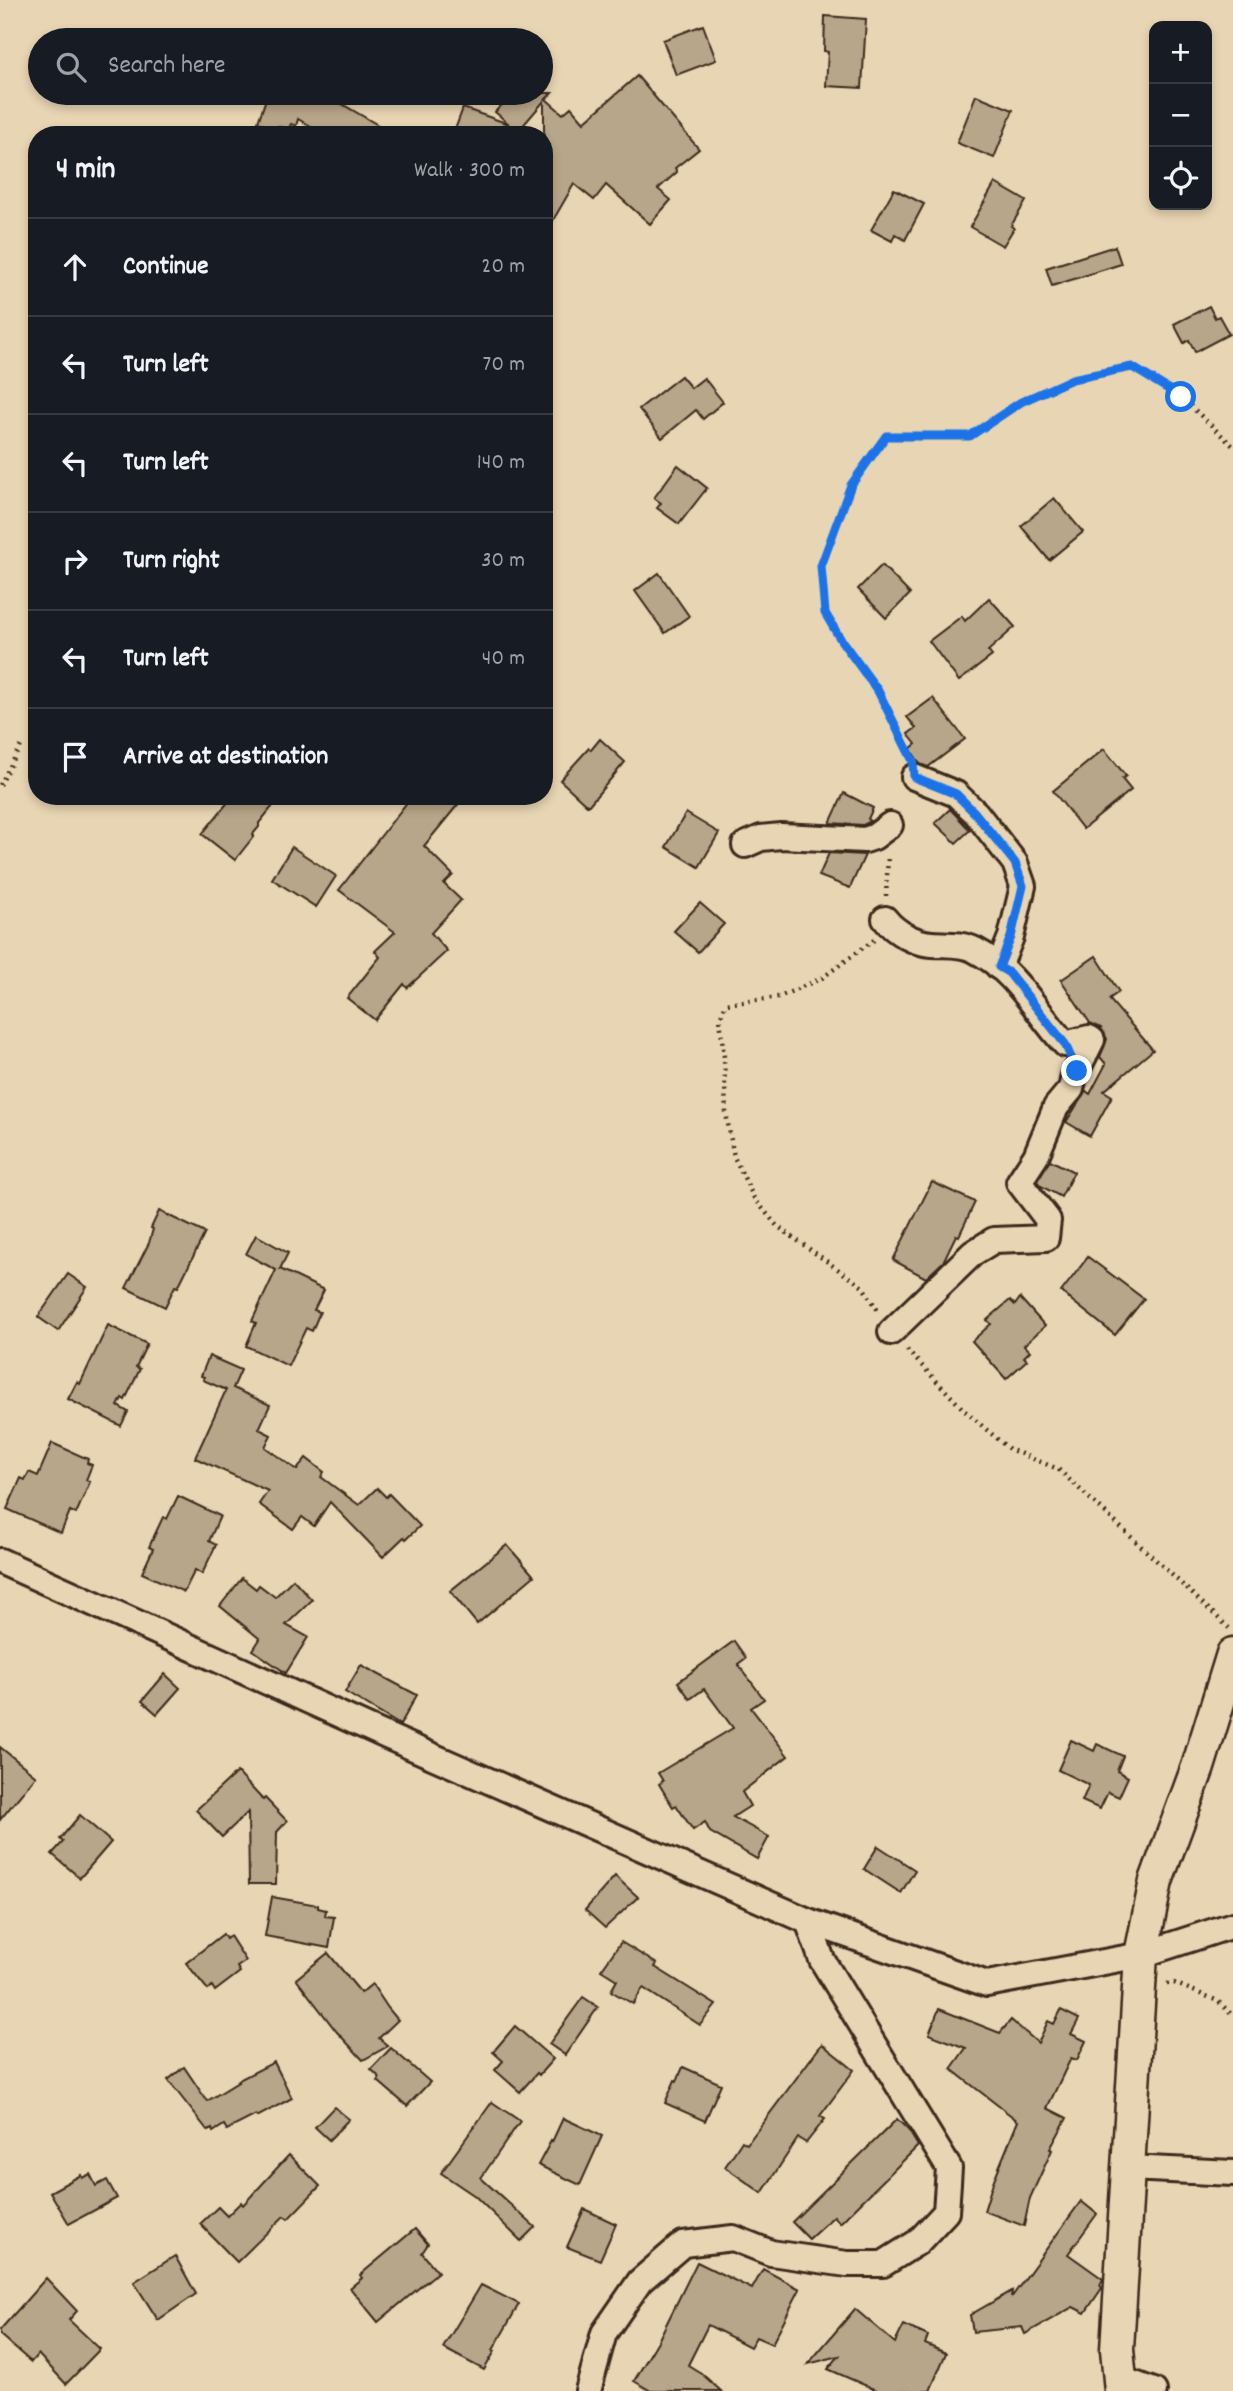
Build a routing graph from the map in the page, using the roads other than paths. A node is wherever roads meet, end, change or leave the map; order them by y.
1 (914, 777) road end
2 (890, 825) road end
3 (746, 845) dead end
4 (886, 919) road end
5 (999, 967) junction
6 (891, 1332) road end
7 (0, 1561) edge
8 (1233, 1654) edge
9 (808, 1921) junction
10 (1233, 1925) edge
11 (1140, 1971) junction
12 (1128, 2168) junction
13 (1233, 2173) edge
14 (1121, 2385) edge
15 (588, 2391) edge
16 (1154, 2391) edge

1 - 5 street
2 - 3 street
4 - 5 street
5 - 6 street
7 - 9 street
8 - 11 street
9 - 11 street
9 - 15 street
10 - 11 street
11 - 12 street
12 - 13 street
12 - 14 street
14 - 16 street

